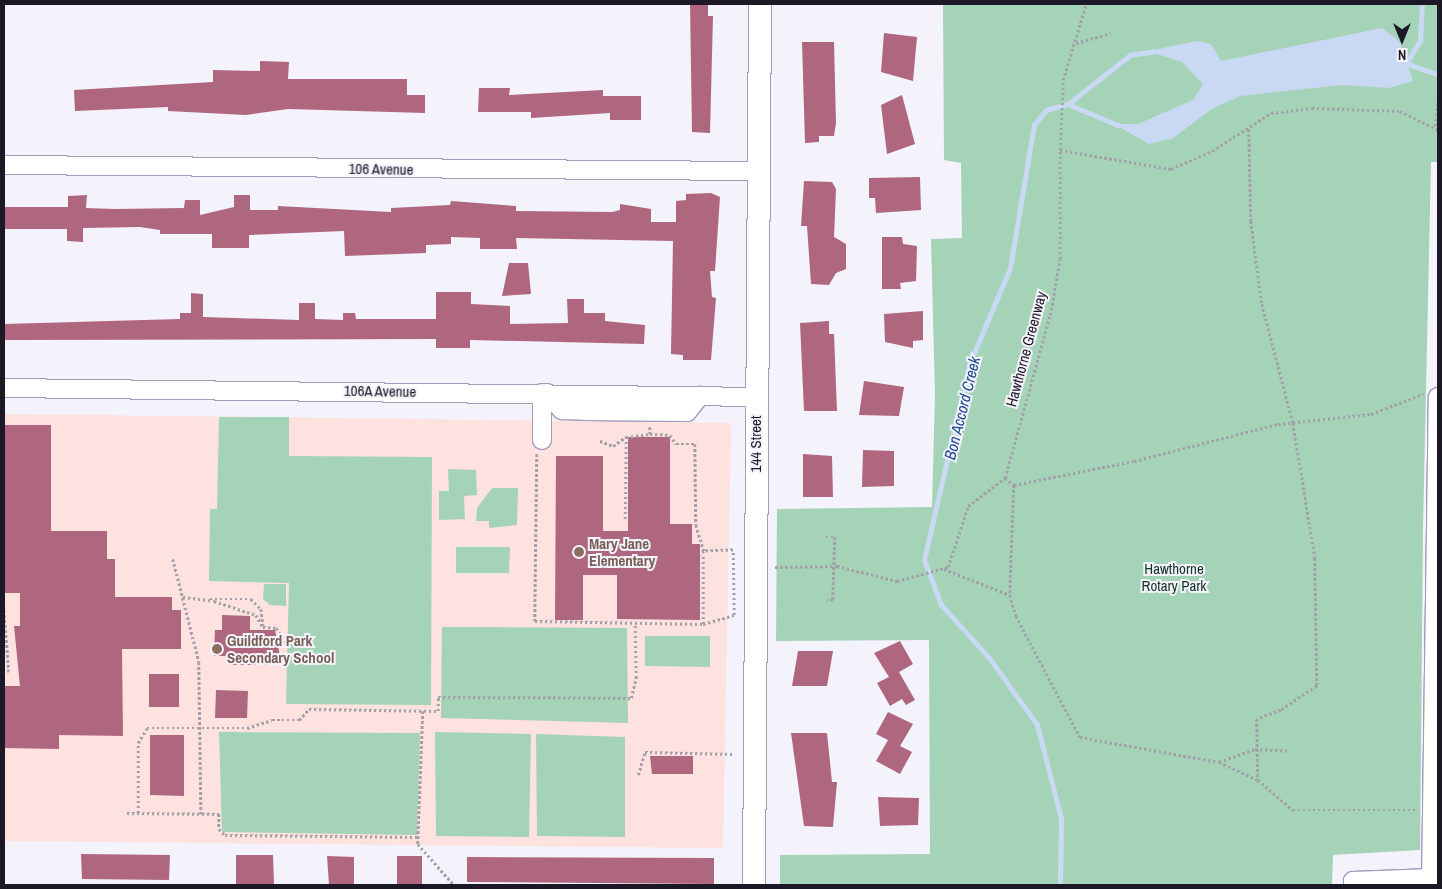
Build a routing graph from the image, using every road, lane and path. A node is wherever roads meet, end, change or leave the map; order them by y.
1 (760, 4) edge
2 (1086, 4) edge
3 (1111, 33) dead end
4 (1076, 43) junction
5 (1438, 100) edge
6 (1435, 127) junction
7 (1249, 129) junction
8 (1438, 130) edge
9 (1060, 150) junction
10 (4, 165) edge
11 (758, 171) junction
12 (4, 388) edge
13 (545, 393) junction
14 (1432, 395) edge
15 (757, 397) junction
16 (1293, 423) junction
17 (626, 438) junction
18 (600, 441) dead end
19 (540, 445) joint
20 (1005, 478) junction
21 (1014, 485) junction
22 (625, 519) dead end
23 (826, 537) dead end
24 (704, 551) junction
25 (173, 559) dead end
26 (835, 566) junction
27 (774, 568) dead end
28 (944, 569) junction
29 (1010, 595) junction
30 (183, 597) junction
31 (208, 600) junction
32 (827, 600) dead end
33 (4, 610) edge
34 (703, 624) junction
35 (635, 625) junction
36 (263, 627) junction
37 (287, 643) dead end
38 (4, 671) edge
39 (423, 710) junction
40 (200, 728) junction
41 (1254, 748) junction
42 (1290, 750) dead end
43 (733, 754) dead end
44 (1219, 762) junction
45 (638, 775) dead end
46 (1258, 780) junction
47 (1432, 810) junction
48 (127, 813) dead end
49 (138, 813) junction
50 (201, 814) junction
51 (418, 837) junction
52 (1431, 882) edge
53 (454, 885) edge
54 (754, 885) edge
55 (1354, 885) edge

1 - 11 main road, 144 Street
2 - 4 path, Hawthorne Greenway
3 - 4 path
4 - 9 path, Hawthorne Greenway
5 - 6 path
6 - 7 path
6 - 8 path
7 - 9 path
7 - 16 path
9 - 20 path, Hawthorne Greenway
10 - 11 street, 106 Avenue
11 - 15 main road, 144 Street
12 - 13 street, 106A Avenue
13 - 15 street, 106A Avenue
13 - 19 street
14 - 16 path
14 - 47 street
15 - 54 main road, 144 Street
16 - 21 path
16 - 41 path
17 - 18 path
17 - 22 path
17 - 24 path
19 - 35 path
20 - 21 path
20 - 28 path
21 - 29 path
23 - 26 path
24 - 34 path
24 - 34 path
25 - 30 path
26 - 27 path
26 - 28 path
26 - 32 path
28 - 29 path
29 - 44 path
30 - 31 path
30 - 40 path
31 - 36 path
31 - 36 path
33 - 38 path
34 - 35 path
35 - 39 path
36 - 37 path
39 - 40 path
39 - 51 path
40 - 49 path
40 - 50 path
41 - 42 path
41 - 44 path
41 - 46 path
43 - 45 path
44 - 46 path
46 - 47 path
47 - 52 street
48 - 49 path
49 - 50 path
50 - 51 path
51 - 53 path
52 - 55 street

